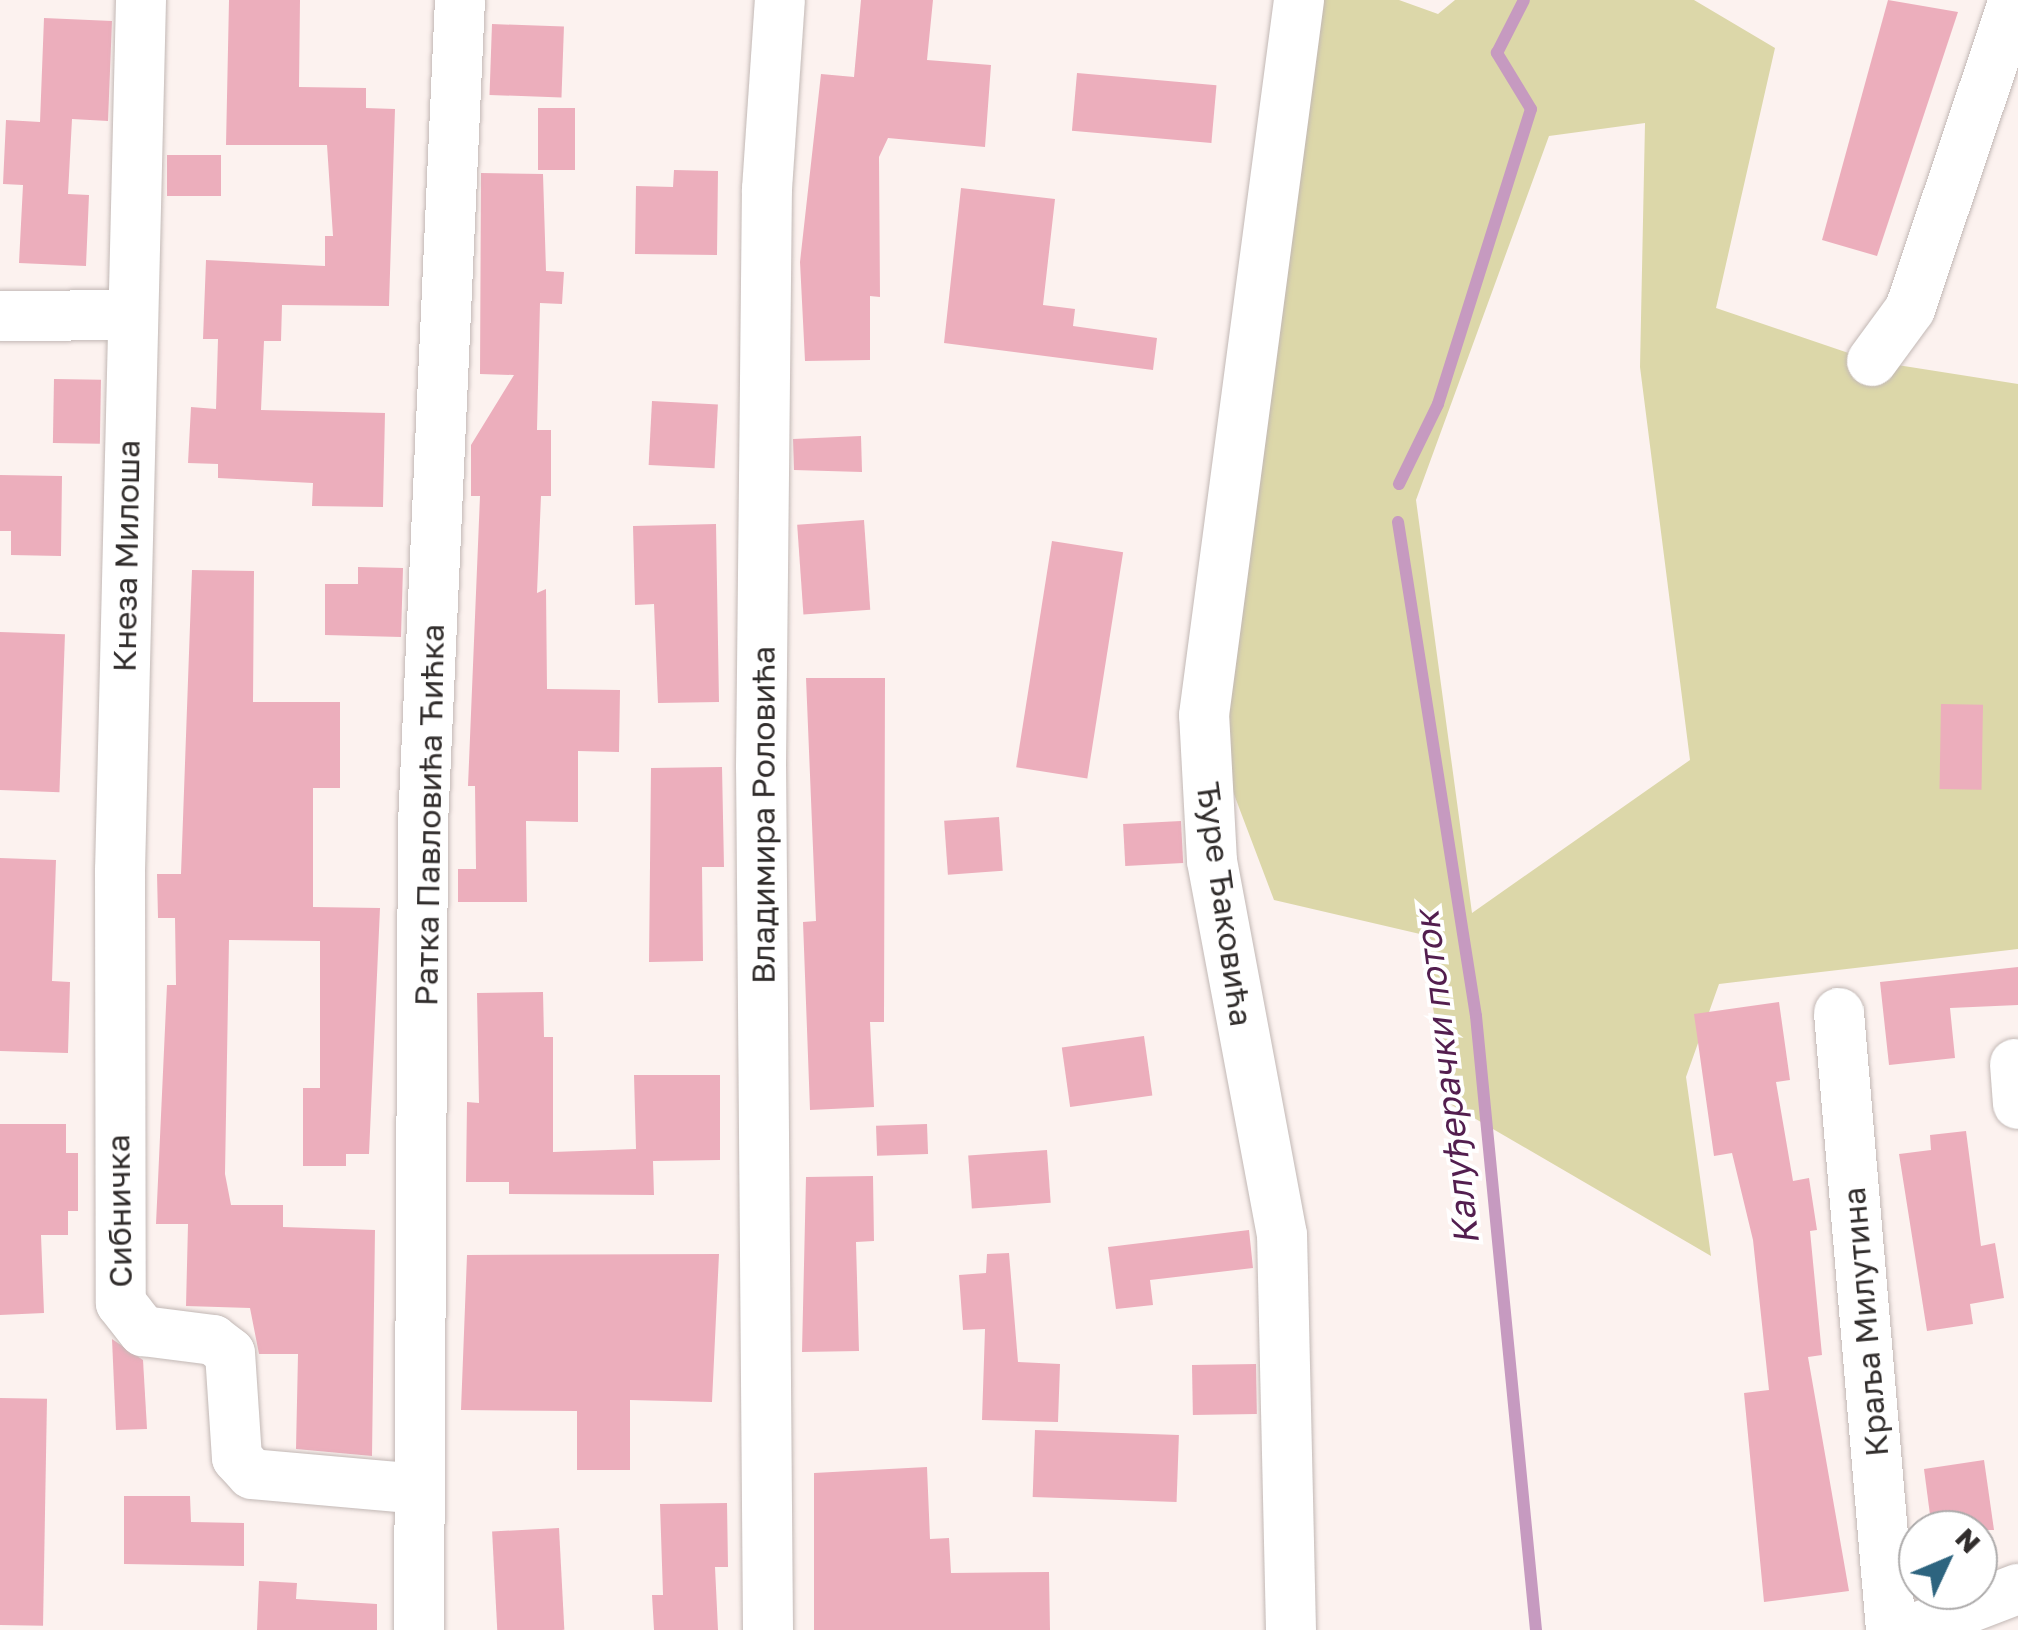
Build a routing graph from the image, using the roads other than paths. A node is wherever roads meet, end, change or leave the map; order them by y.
1 (141, 0) edge
2 (460, 0) edge
3 (780, 0) edge
4 (1299, 0) edge
5 (2014, 0) edge
6 (128, 314) junction
7 (0, 316) edge
8 (1872, 360) dead end
9 (1839, 1013) dead end
10 (117, 1112) joint
11 (419, 1489) junction
12 (2018, 1588) edge
13 (418, 1630) edge
14 (768, 1630) edge
15 (1292, 1630) edge
16 (1891, 1630) edge
17 (1911, 1630) edge

1 - 6 street, Кнеза Милоша
2 - 11 street, Ратка Павловића Ћићка
3 - 14 street, Владимира Роловића
4 - 15 street, Ђуре Ђаковића
5 - 8 street
6 - 7 street
6 - 10 street, Кнеза Милоша
9 - 16 street, Краља Милутина
10 - 11 street, Сибничка
11 - 13 street, Ратка Павловића Ћићка
12 - 17 street

